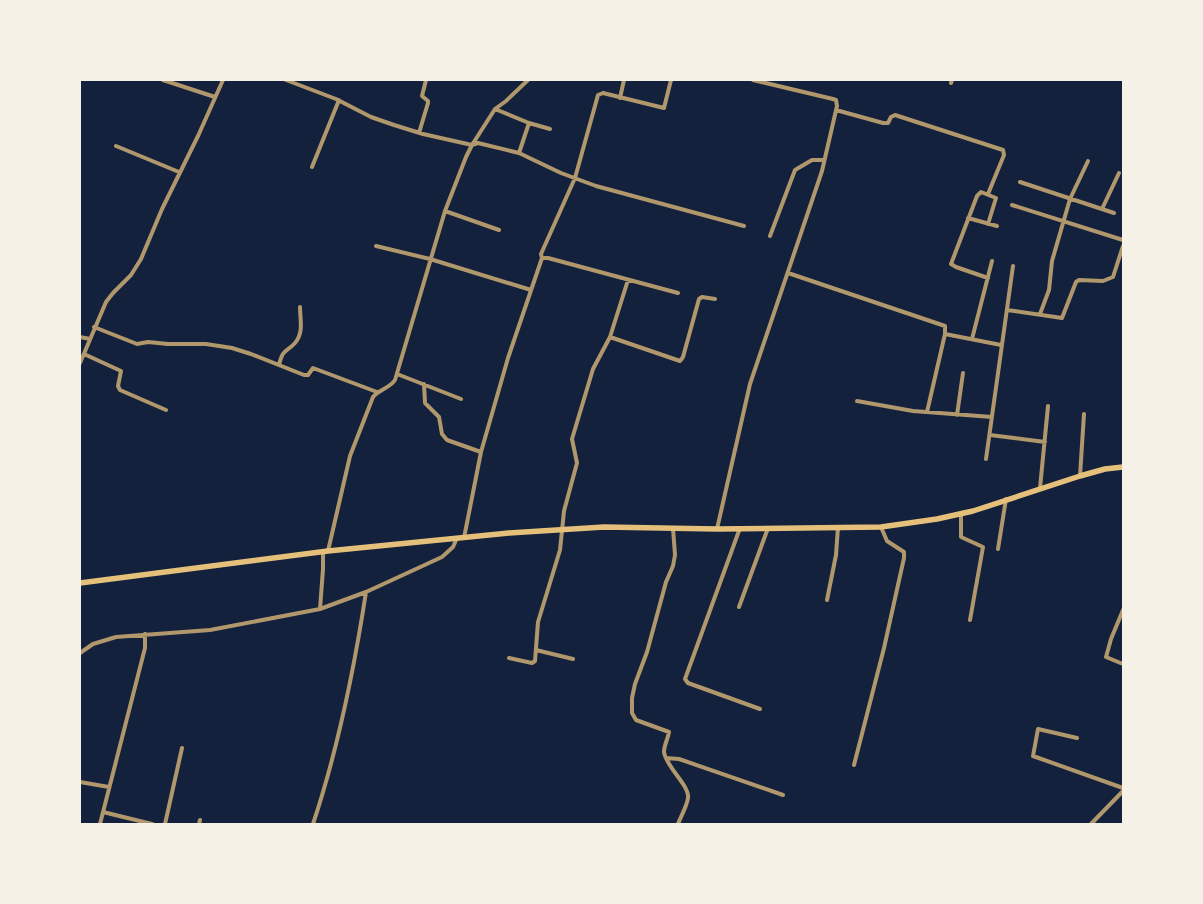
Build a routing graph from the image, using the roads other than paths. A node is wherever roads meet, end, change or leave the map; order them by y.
1 (163, 80) edge
2 (223, 80) edge
3 (286, 80) edge
4 (426, 80) edge
5 (528, 80) edge
6 (624, 80) edge
7 (671, 80) edge
8 (753, 80) edge
9 (216, 97) junction
10 (620, 98) junction
11 (340, 100) junction
12 (495, 109) junction
13 (836, 110) junction
14 (529, 122) junction
15 (550, 129) dead end
16 (419, 133) junction
17 (472, 145) junction
18 (116, 146) dead end
19 (519, 153) junction
20 (824, 160) junction
21 (1088, 161) dead end
22 (312, 167) dead end
23 (180, 172) junction
24 (1119, 173) dead end
25 (575, 178) junction
26 (1020, 182) dead end
27 (988, 194) junction
28 (1070, 199) junction
29 (1012, 205) dead end
30 (1102, 209) junction
31 (445, 211) junction
32 (1114, 213) dead end
33 (968, 218) junction
34 (1064, 221) junction
35 (988, 224) junction
36 (744, 226) dead end
37 (997, 226) dead end
38 (499, 230) dead end
39 (770, 236) dead end
40 (1123, 240) edge
41 (376, 246) dead end
42 (1123, 246) edge
43 (542, 258) junction
44 (430, 259) junction
45 (992, 261) dead end
46 (1013, 266) dead end
47 (788, 273) junction
48 (988, 278) junction
49 (628, 280) junction
50 (531, 290) junction
51 (678, 293) dead end
52 (716, 299) dead end
53 (300, 307) dead end
54 (1007, 310) junction
55 (1040, 314) junction
56 (94, 327) junction
57 (945, 334) junction
58 (80, 337) edge
59 (610, 337) junction
60 (972, 339) junction
61 (90, 340) junction
62 (1001, 345) junction
63 (84, 354) junction
64 (80, 363) edge
65 (279, 365) junction
66 (963, 373) dead end
67 (396, 374) junction
68 (424, 384) junction
69 (377, 392) junction
70 (461, 400) dead end
71 (857, 401) dead end
72 (1048, 406) dead end
73 (166, 410) dead end
74 (927, 412) junction
75 (1084, 414) dead end
76 (957, 415) junction
77 (992, 418) junction
78 (990, 435) junction
79 (1045, 442) junction
80 (481, 452) junction
81 (986, 459) dead end
82 (1123, 467) edge
83 (1080, 476) junction
84 (1040, 488) junction
85 (1006, 499) junction
86 (961, 514) junction
87 (838, 526) junction
88 (881, 527) junction
89 (673, 528) junction
90 (740, 528) junction
91 (768, 528) junction
92 (717, 529) junction
93 (562, 530) junction
94 (461, 538) junction
95 (998, 549) dead end
96 (326, 551) junction
97 (80, 583) edge
98 (366, 592) junction
99 (827, 600) dead end
100 (739, 607) dead end
101 (320, 609) junction
102 (1123, 610) edge
103 (970, 620) dead end
104 (145, 634) junction
105 (536, 650) junction
106 (80, 653) edge
107 (509, 658) dead end
108 (573, 659) dead end
109 (1123, 664) edge
110 (760, 709) dead end
111 (1077, 738) dead end
112 (182, 748) dead end
113 (666, 758) junction
114 (854, 765) dead end
115 (80, 782) edge
116 (109, 787) junction
117 (1123, 790) edge
118 (783, 795) dead end
119 (103, 812) junction
120 (100, 824) edge
121 (152, 824) edge
122 (165, 824) edge
123 (313, 824) edge
124 (678, 824) edge
125 (1091, 824) edge

1 - 9 street
2 - 9 street
3 - 11 street
4 - 16 street
5 - 12 street
6 - 10 street
7 - 10 street
8 - 13 street
9 - 23 street
10 - 25 street
11 - 16 street
11 - 22 street
12 - 14 street
12 - 17 street
13 - 20 street
13 - 27 street
14 - 15 street
14 - 19 street
16 - 17 street
17 - 19 street
17 - 31 street
18 - 23 street
19 - 25 street
20 - 39 street
20 - 47 street
21 - 28 street
23 - 56 street
24 - 30 street
25 - 36 street
25 - 43 street
26 - 28 street
27 - 33 street
27 - 35 street
28 - 30 street
28 - 34 street
29 - 34 street
30 - 32 street
31 - 38 street
31 - 44 street
33 - 35 street
33 - 48 street
34 - 40 street
34 - 55 street
35 - 37 street
41 - 44 street
42 - 55 street
43 - 49 street
43 - 50 street
44 - 50 street
44 - 67 street
45 - 48 street
46 - 54 street
47 - 57 street
47 - 92 street
48 - 60 street
49 - 51 street
49 - 59 street
50 - 80 street
52 - 59 street
53 - 65 street
54 - 55 street
54 - 62 street
56 - 61 street
56 - 65 street
57 - 60 street
57 - 74 street
58 - 61 street
59 - 93 street
60 - 62 street
61 - 63 street
62 - 77 street
63 - 64 street
63 - 73 street
65 - 69 street
66 - 76 street
67 - 68 street
67 - 69 street
68 - 70 street
68 - 80 street
69 - 96 street
71 - 74 street
72 - 79 street
74 - 76 street
75 - 83 street
76 - 77 street
77 - 78 street
78 - 79 street
78 - 81 street
79 - 84 street
80 - 94 street
82 - 83 main road
83 - 84 main road
84 - 85 main road
85 - 86 main road
85 - 95 street
86 - 88 main road
86 - 103 street
87 - 88 main road
87 - 91 main road
87 - 99 street
88 - 114 street
89 - 92 main road
89 - 93 main road
89 - 113 street
90 - 91 main road
90 - 92 main road
90 - 110 street
91 - 100 street
93 - 94 main road
93 - 105 street
94 - 96 main road
94 - 98 street
96 - 97 main road
96 - 101 street
98 - 101 street
98 - 123 street
101 - 104 street
102 - 109 street
104 - 106 street
104 - 116 street
105 - 107 street
105 - 108 street
111 - 117 street
112 - 122 street
113 - 118 street
113 - 124 street
115 - 116 street
116 - 119 street
117 - 125 street
119 - 120 street
119 - 121 street

